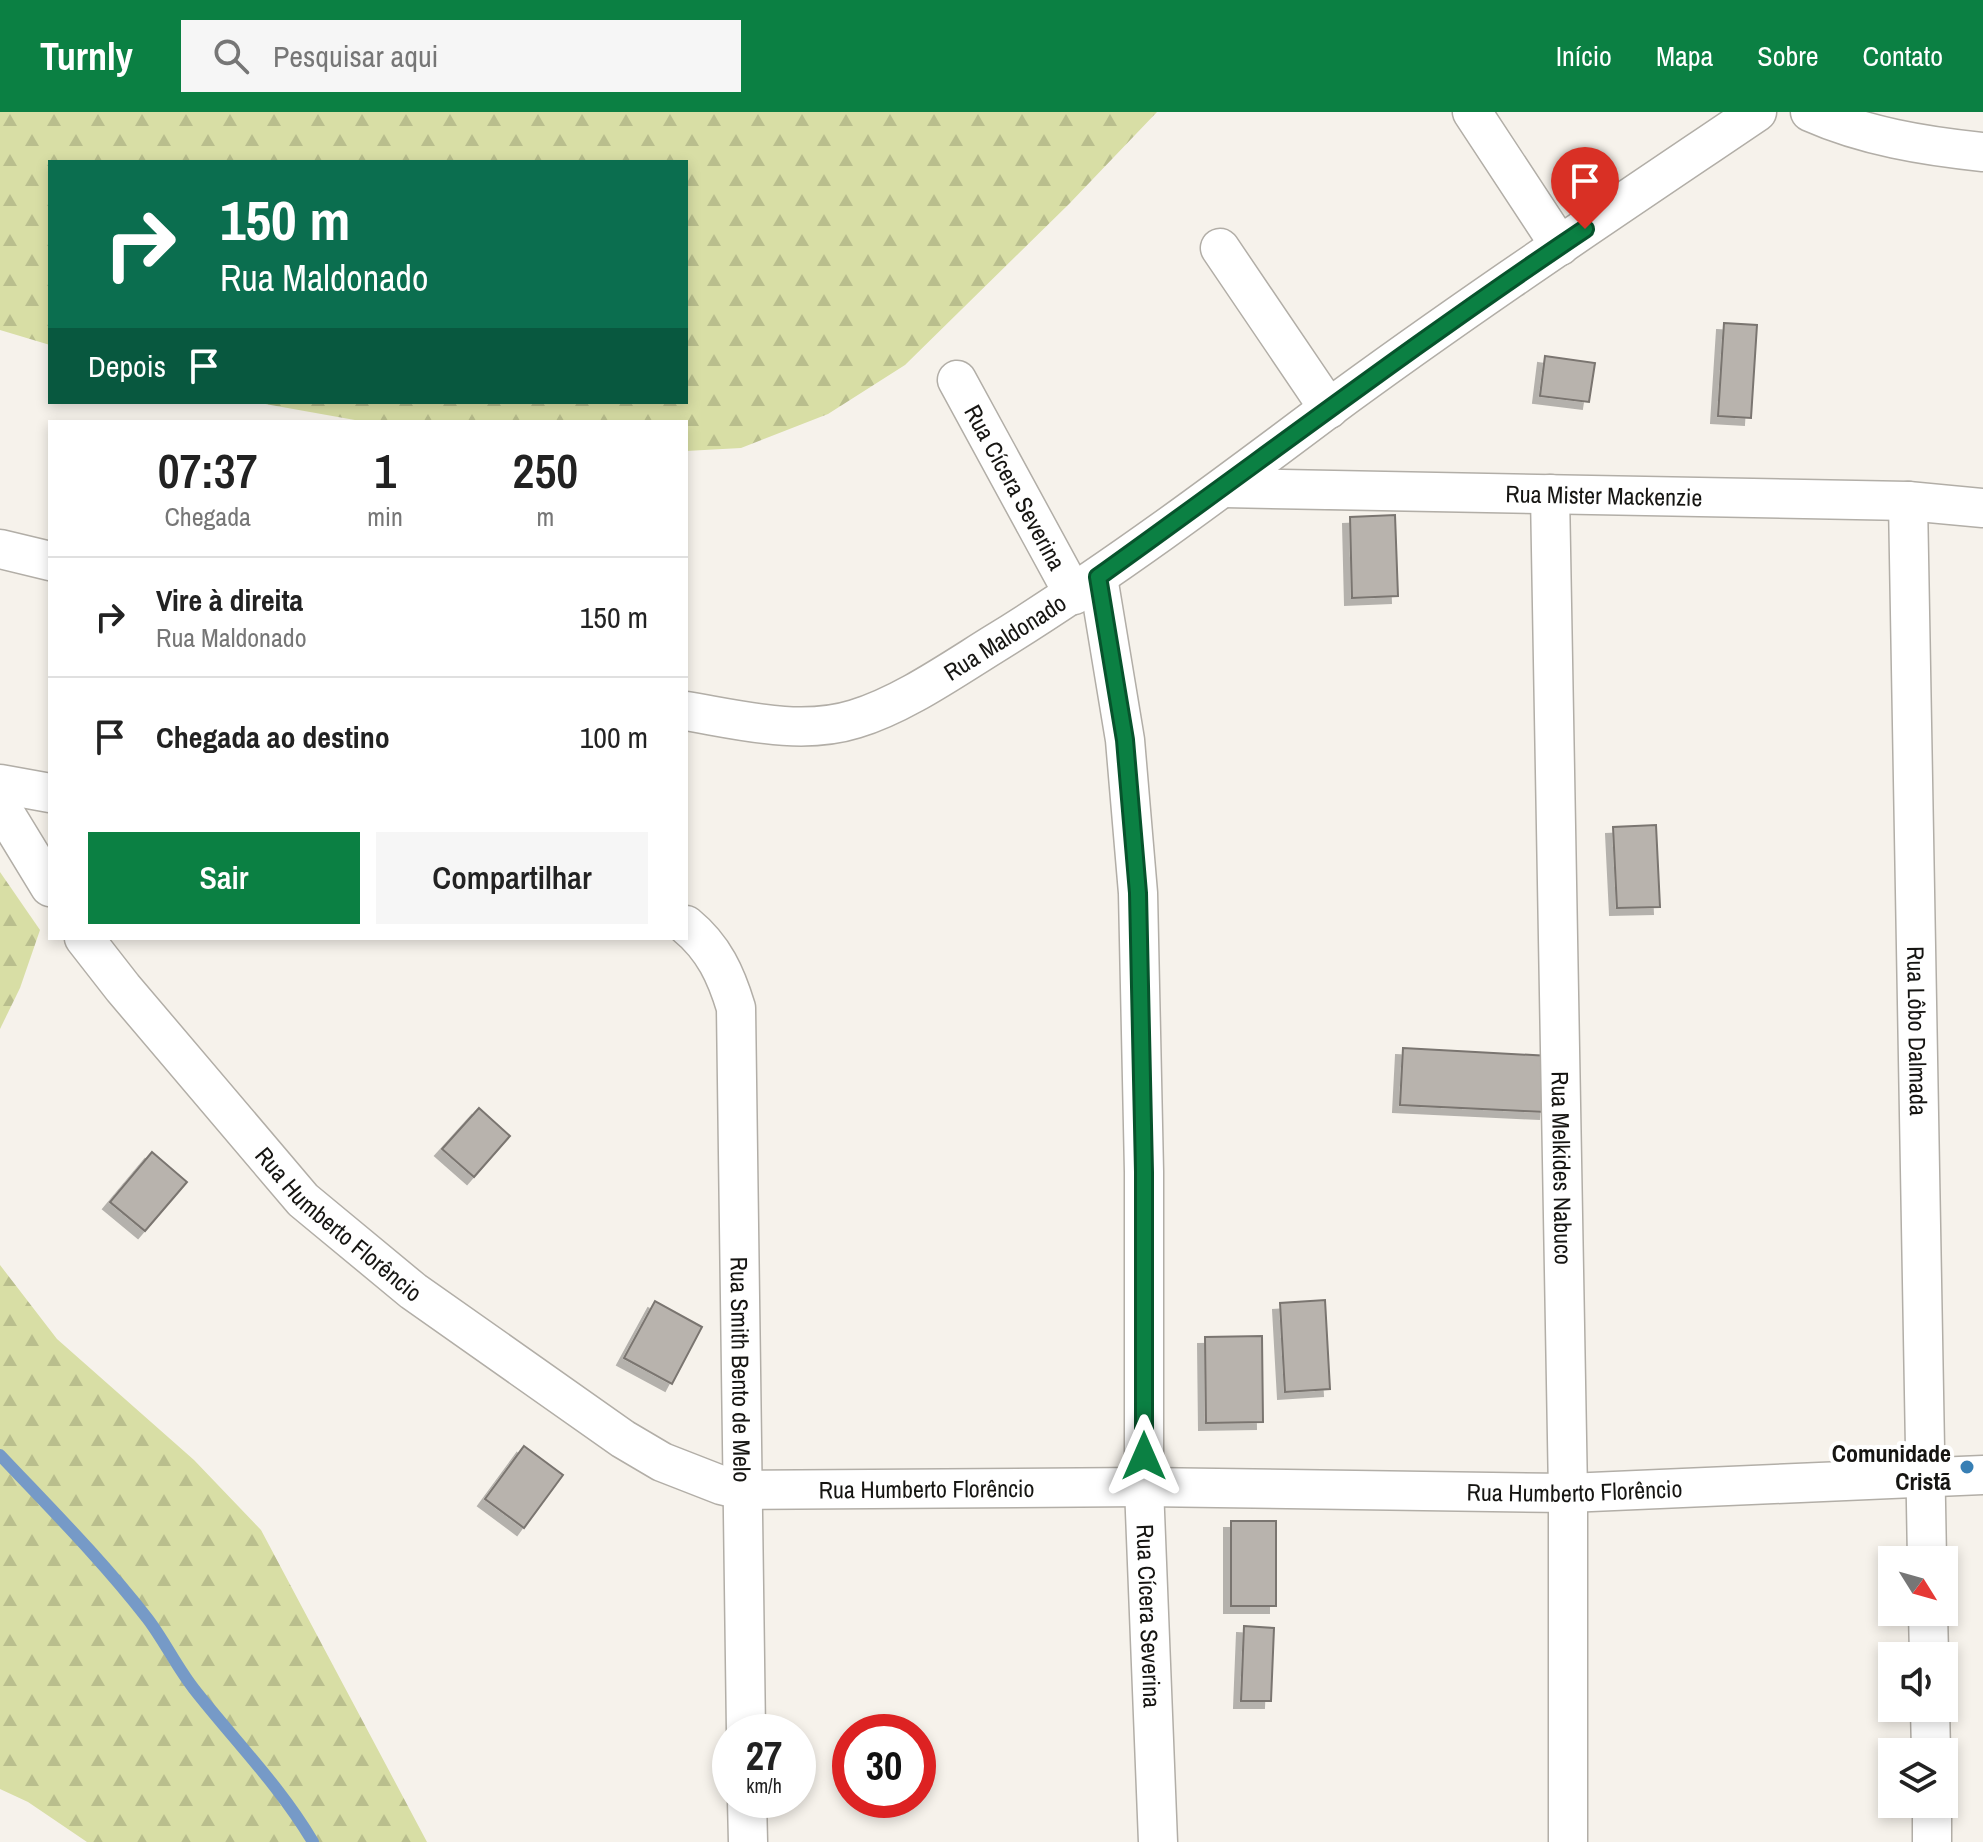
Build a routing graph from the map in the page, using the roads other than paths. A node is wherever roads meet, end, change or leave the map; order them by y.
1 (1472, 112) edge
2 (1757, 112) edge
3 (1810, 112) edge
4 (1983, 152) edge
5 (1560, 246) junction
6 (1220, 248) dead end
7 (957, 380) dead end
8 (1329, 409) junction
9 (1224, 488) junction
10 (1550, 494) junction
11 (1908, 501) junction
12 (1983, 508) edge
13 (0, 549) edge
14 (48, 561) edge
15 (1086, 586) junction
16 (688, 711) edge
17 (0, 784) edge
18 (48, 793) edge
19 (0, 805) edge
20 (48, 884) edge
21 (688, 927) edge
22 (86, 940) edge
23 (1983, 1475) edge
24 (1926, 1479) junction
25 (1144, 1487) junction
26 (742, 1490) junction
27 (1568, 1493) junction
28 (1927, 1546) edge
29 (746, 1714) edge
30 (747, 1818) edge
31 (1932, 1818) edge
32 (748, 1842) edge
33 (1158, 1842) edge
34 (1568, 1842) edge
35 (1932, 1842) edge

1 - 5 street
2 - 5 street, Rua Maldonado
3 - 4 street
5 - 8 street, Rua Maldonado
6 - 8 street
7 - 15 street, Rua Cícera Severina
8 - 9 street, Rua Maldonado
9 - 10 street, Rua Mister Mackenzie
9 - 15 street, Rua Maldonado
10 - 11 street, Rua Mister Mackenzie
10 - 27 street, Rua Melkides Nabuco
11 - 12 street, Rua Mister Mackenzie
11 - 24 street, Rua Lôbo Dalmada
13 - 14 street
15 - 16 street, Rua Maldonado
15 - 25 street, Rua Cícera Severina
17 - 18 street
19 - 20 street
21 - 26 street, Rua Smith Bento de Melo
22 - 26 street, Rua Humberto Florêncio
23 - 24 street, Rua Humberto Florêncio
24 - 27 street, Rua Humberto Florêncio
24 - 28 street, Rua Lôbo Dalmada
25 - 26 street, Rua Humberto Florêncio
25 - 27 street, Rua Humberto Florêncio
25 - 33 street, Rua Cícera Severina
26 - 29 street, Rua Smith Bento de Melo
27 - 34 street, Rua Melkides Nabuco
30 - 32 street
31 - 35 street

